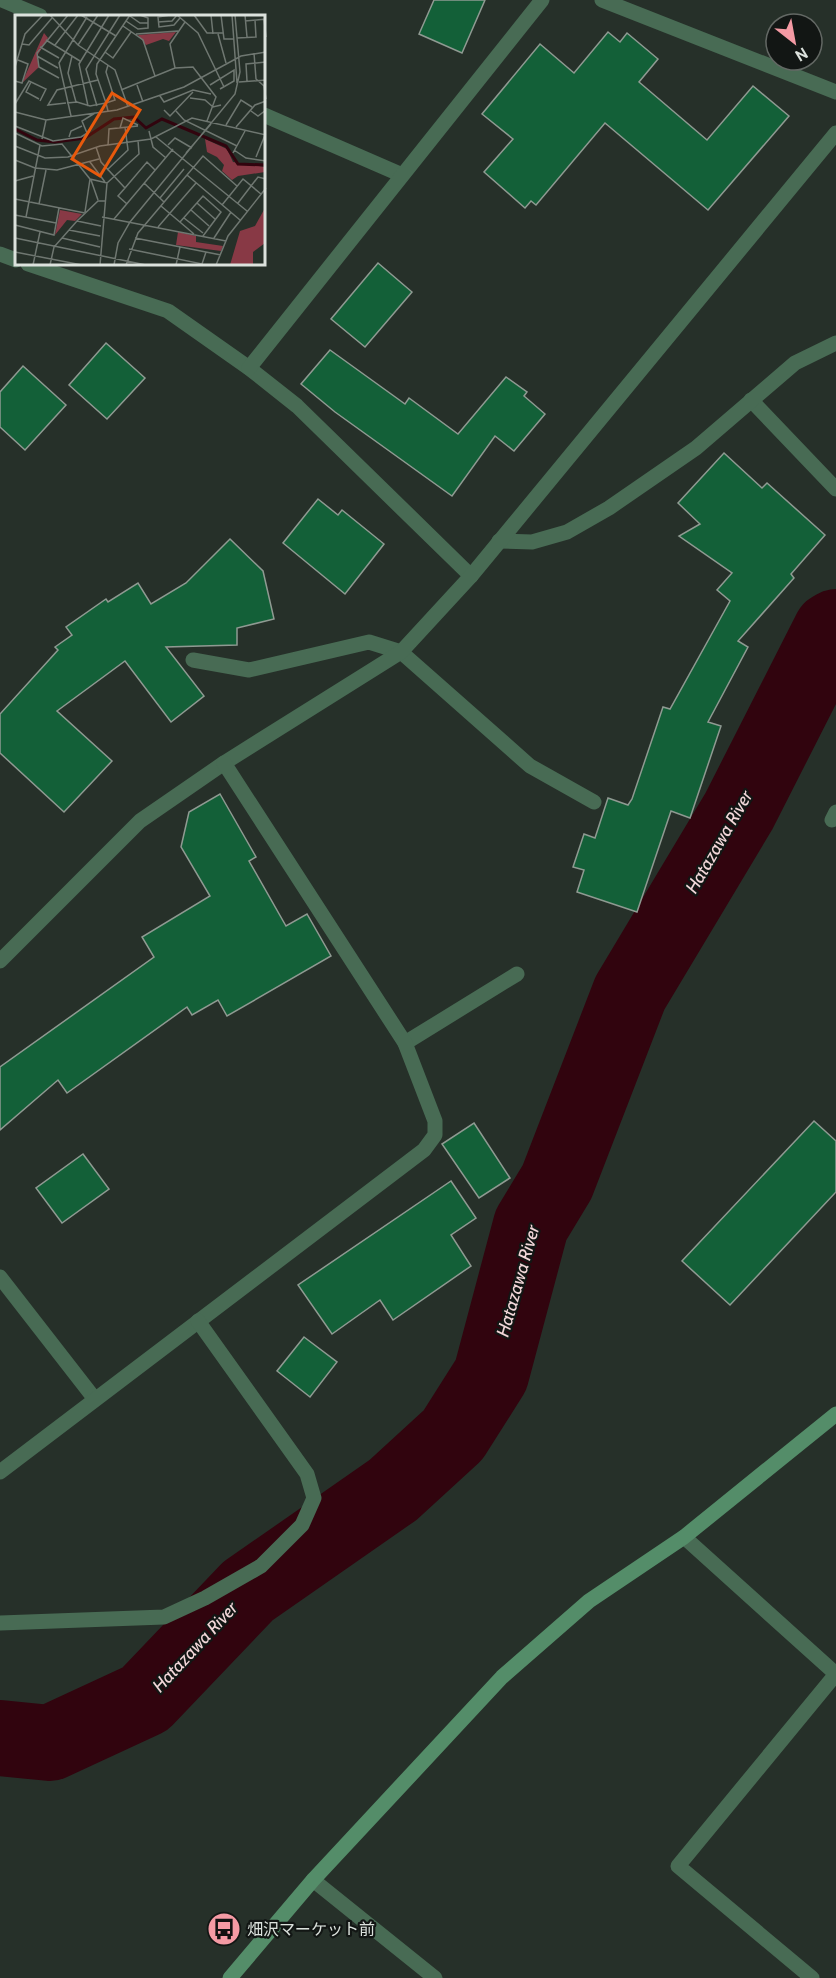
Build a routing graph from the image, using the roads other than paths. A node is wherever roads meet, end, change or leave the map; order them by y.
1 (2, 0) edge
2 (542, 0) edge
3 (602, 0) edge
4 (38, 15) edge
5 (836, 92) edge
6 (266, 116) edge
7 (836, 134) edge
8 (402, 175) junction
9 (0, 254) edge
10 (15, 260) edge
11 (34, 266) edge
12 (836, 343) edge
13 (249, 368) junction
14 (751, 400) junction
15 (836, 489) edge
16 (499, 541) junction
17 (471, 576) junction
18 (401, 652) junction
19 (194, 660) dead end
20 (224, 763) junction
21 (594, 802) dead end
22 (0, 962) edge
23 (517, 974) dead end
24 (405, 1043) junction
25 (0, 1277) edge
26 (198, 1320) junction
27 (94, 1398) junction
28 (836, 1414) edge
29 (0, 1472) edge
30 (684, 1537) junction
31 (0, 1623) edge
32 (836, 1674) edge
33 (313, 1880) junction
34 (230, 1978) edge
35 (435, 1978) edge
36 (812, 1978) edge

1 - 4 street
2 - 8 street
3 - 5 street
6 - 8 street
7 - 16 street
8 - 13 street
9 - 10 street
11 - 13 street
12 - 14 street
13 - 17 street
14 - 15 street
14 - 16 street
16 - 17 street
17 - 18 street
18 - 19 street
18 - 20 street
18 - 21 street
20 - 22 street
20 - 24 street
23 - 24 street
24 - 26 street
25 - 27 street
26 - 27 street
26 - 31 street
27 - 29 street
28 - 30 street
30 - 32 street
30 - 33 street
32 - 36 street
33 - 34 street
33 - 35 street

